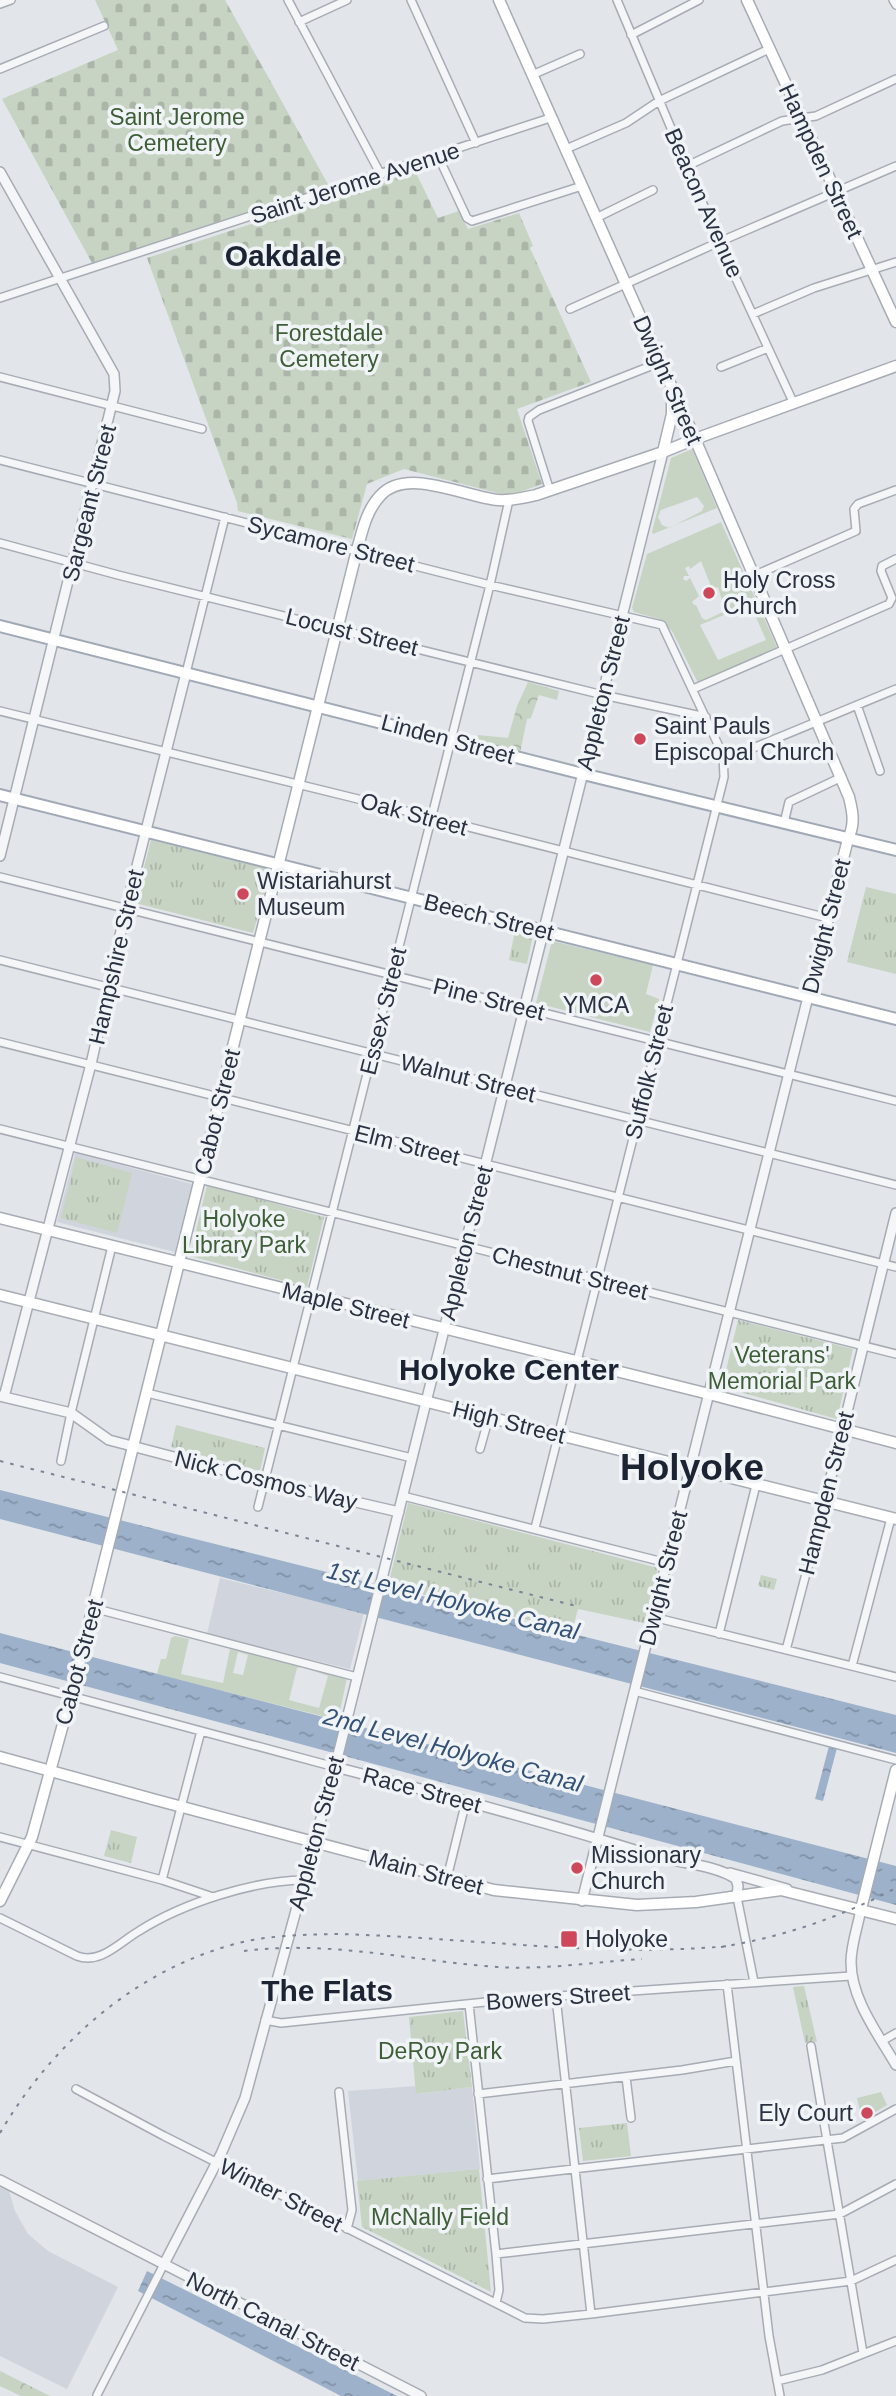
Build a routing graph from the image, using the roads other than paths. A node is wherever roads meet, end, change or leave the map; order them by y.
1 (11, 0) edge
2 (288, 0) edge
3 (347, 0) edge
4 (411, 0) edge
5 (499, 0) edge
6 (617, 0) edge
7 (699, 0) edge
8 (747, 0) edge
9 (893, 0) edge
10 (0, 4) edge
11 (896, 5) edge
12 (299, 22) junction
13 (104, 26) dead end
14 (631, 35) junction
15 (769, 49) junction
16 (580, 54) dead end
17 (0, 69) edge
18 (532, 75) junction
19 (896, 79) edge
20 (659, 101) junction
21 (550, 118) junction
22 (802, 118) junction
23 (476, 143) junction
24 (566, 149) junction
25 (438, 156) junction
26 (687, 166) junction
27 (896, 166) edge
28 (0, 172) edge
29 (382, 175) junction
30 (582, 186) junction
31 (653, 190) dead end
32 (836, 191) junction
33 (596, 218) junction
34 (719, 242) junction
35 (896, 262) edge
36 (872, 271) junction
37 (61, 280) junction
38 (626, 285) junction
39 (0, 298) edge
40 (570, 309) dead end
41 (753, 314) junction
42 (896, 322) edge
43 (768, 348) junction
44 (660, 362) junction
45 (896, 366) edge
46 (721, 367) dead end
47 (0, 377) edge
48 (673, 390) junction
49 (794, 404) junction
50 (113, 405) junction
51 (202, 429) dead end
52 (695, 439) junction
53 (663, 453) junction
54 (0, 460) edge
55 (93, 483) junction
56 (896, 490) edge
57 (550, 491) junction
58 (509, 500) junction
59 (225, 517) junction
60 (0, 543) edge
61 (357, 550) junction
62 (896, 559) edge
63 (74, 563) junction
64 (753, 576) junction
65 (490, 584) junction
66 (206, 595) junction
67 (622, 617) junction
68 (0, 626) edge
69 (338, 628) junction
70 (55, 639) junction
71 (786, 650) junction
72 (471, 661) junction
73 (186, 673) junction
74 (896, 689) edge
75 (693, 690) junction
76 (604, 695) junction
77 (857, 705) junction
78 (319, 706) junction
79 (0, 711) edge
80 (706, 717) junction
81 (33, 720) junction
82 (816, 720) junction
83 (450, 741) junction
84 (165, 753) junction
85 (724, 760) junction
86 (880, 771) dead end
87 (583, 774) junction
88 (842, 777) junction
89 (299, 785) junction
90 (0, 795) edge
91 (14, 798) junction
92 (716, 806) junction
93 (432, 819) junction
94 (783, 823) junction
95 (146, 831) junction
96 (848, 839) junction
97 (896, 850) edge
98 (564, 852) junction
99 (0, 856) edge
100 (280, 865) junction
101 (0, 877) edge
102 (696, 884) junction
103 (412, 897) junction
104 (126, 909) junction
105 (828, 918) junction
106 (545, 931) junction
107 (260, 942) junction
108 (0, 960) edge
109 (676, 964) junction
110 (392, 975) junction
111 (107, 987) junction
112 (808, 997) junction
113 (525, 1009) junction
114 (240, 1019) junction
115 (896, 1019) edge
116 (0, 1042) edge
117 (657, 1042) junction
118 (372, 1054) junction
119 (90, 1064) junction
120 (789, 1074) junction
121 (505, 1087) junction
122 (220, 1098) junction
123 (896, 1101) edge
124 (637, 1120) junction
125 (0, 1129) edge
126 (353, 1131) junction
127 (68, 1147) junction
128 (769, 1154) junction
129 (486, 1165) junction
130 (201, 1181) junction
131 (896, 1185) edge
132 (618, 1198) junction
133 (333, 1213) junction
134 (896, 1213) edge
135 (0, 1218) edge
136 (47, 1230) junction
137 (750, 1230) junction
138 (112, 1246) junction
139 (465, 1247) junction
140 (180, 1263) junction
141 (884, 1264) junction
142 (896, 1266) edge
143 (597, 1280) junction
144 (0, 1294) edge
145 (312, 1296) junction
146 (29, 1302) junction
147 (730, 1312) junction
148 (94, 1318) junction
149 (444, 1329) junction
150 (161, 1335) junction
151 (863, 1346) junction
152 (896, 1354) edge
153 (575, 1362) junction
154 (293, 1368) junction
155 (147, 1393) junction
156 (709, 1394) junction
157 (2, 1397) edge
158 (427, 1402) junction
159 (71, 1413) junction
160 (489, 1417) junction
161 (278, 1426) junction
162 (842, 1429) junction
163 (559, 1434) junction
164 (896, 1443) edge
165 (134, 1447) junction
166 (480, 1449) dead end
167 (412, 1458) junction
168 (61, 1461) dead end
169 (691, 1468) junction
170 (264, 1481) junction
171 (756, 1485) junction
172 (403, 1496) junction
173 (825, 1501) junction
174 (258, 1507) dead end
175 (399, 1512) junction
176 (893, 1519) edge
177 (535, 1528) junction
178 (667, 1563) junction
179 (93, 1608) junction
180 (653, 1617) junction
181 (719, 1634) junction
182 (786, 1650) junction
183 (852, 1666) junction
184 (896, 1676) edge
185 (0, 1677) edge
186 (357, 1677) junction
187 (635, 1690) junction
188 (71, 1693) junction
189 (201, 1731) junction
190 (0, 1757) edge
191 (896, 1760) edge
192 (335, 1767) junction
193 (50, 1770) junction
194 (896, 1770) edge
195 (466, 1801) junction
196 (181, 1807) junction
197 (599, 1834) junction
198 (0, 1836) edge
199 (314, 1842) junction
200 (29, 1844) junction
201 (722, 1872) junction
202 (447, 1878) junction
203 (162, 1880) junction
204 (303, 1880) junction
205 (796, 1892) junction
206 (214, 1897) junction
207 (737, 1897) junction
208 (582, 1900) junction
209 (0, 1902) edge
210 (862, 1905) junction
211 (0, 1918) edge
212 (896, 1919) edge
213 (851, 1976) junction
214 (754, 1982) junction
215 (727, 1984) junction
216 (556, 1997) junction
217 (469, 2004) junction
218 (265, 2020) junction
219 (896, 2033) edge
220 (882, 2041) junction
221 (811, 2046) dead end
222 (736, 2062) junction
223 (896, 2065) edge
224 (626, 2077) junction
225 (566, 2084) junction
226 (76, 2089) dead end
227 (339, 2092) dead end
228 (478, 2094) junction
229 (896, 2109) edge
230 (631, 2118) dead end
231 (827, 2140) junction
232 (746, 2149) junction
233 (217, 2161) junction
234 (575, 2170) junction
235 (487, 2179) junction
236 (0, 2180) edge
237 (896, 2184) edge
238 (840, 2214) junction
239 (755, 2224) junction
240 (346, 2229) junction
241 (584, 2244) junction
242 (496, 2254) junction
243 (896, 2260) edge
244 (162, 2267) junction
245 (851, 2281) junction
246 (763, 2293) junction
247 (496, 2304) junction
248 (591, 2314) junction
249 (896, 2341) edge
250 (863, 2353) junction
251 (777, 2381) junction
252 (97, 2395) edge
253 (421, 2396) edge
254 (780, 2396) edge

1 - 10 street
2 - 12 street
3 - 12 street
4 - 23 street
5 - 18 main road, Dwight Street
6 - 14 street, Beacon Avenue
7 - 14 street
8 - 15 main road, Hampden Street
9 - 11 street
12 - 29 street
13 - 17 street
14 - 20 street, Beacon Avenue
15 - 20 street
15 - 22 main road, Hampden Street
16 - 18 street
18 - 21 main road, Dwight Street
19 - 22 street
20 - 24 street
20 - 26 street, Beacon Avenue
21 - 23 street, Saint Jerome Avenue
21 - 24 main road, Dwight Street
22 - 26 street
22 - 32 main road, Hampden Street
23 - 25 street, Saint Jerome Avenue
24 - 30 main road, Dwight Street
25 - 29 street, Saint Jerome Avenue
25 - 30 street
26 - 34 street, Beacon Avenue
27 - 32 street
28 - 37 street, Sargeant Street
29 - 37 street, Saint Jerome Avenue
30 - 33 main road, Dwight Street
31 - 33 street
32 - 34 street
32 - 36 main road, Hampden Street
33 - 38 main road, Dwight Street
34 - 38 street
34 - 41 street, Beacon Avenue
35 - 36 street
36 - 41 street
36 - 42 main road, Hampden Street
37 - 39 street, Saint Jerome Avenue
37 - 50 street, Sargeant Street
38 - 40 street
38 - 44 main road, Dwight Street
41 - 43 street, Beacon Avenue
43 - 46 street
43 - 49 street, Beacon Avenue
44 - 48 main road, Dwight Street
44 - 57 street
45 - 49 main road
47 - 50 street
48 - 52 main road, Dwight Street
48 - 53 main road, Appleton Street
49 - 52 main road
50 - 51 street
50 - 55 street, Sargeant Street
52 - 53 main road
52 - 64 main road, Dwight Street
53 - 57 main road
53 - 67 street, Appleton Street
54 - 55 street, Sycamore Street
55 - 59 street, Sycamore Street
55 - 63 street, Sargeant Street
56 - 64 street
57 - 58 main road
58 - 61 main road, Cabot Street
58 - 65 street, Essex Street
59 - 61 street, Sycamore Street
59 - 66 street, Hampshire Street
60 - 63 street, Locust Street
61 - 65 street, Sycamore Street
61 - 69 main road, Cabot Street
62 - 71 street
63 - 66 street, Locust Street
63 - 70 street, Sargeant Street
64 - 71 main road, Dwight Street
65 - 67 street, Sycamore Street
65 - 72 street, Essex Street
66 - 69 street, Locust Street
66 - 73 street, Hampshire Street
67 - 75 street, Sycamore Street
67 - 76 street, Appleton Street
68 - 70 main road, Linden Street
69 - 72 street, Locust Street
69 - 78 main road, Cabot Street
70 - 73 main road, Linden Street
70 - 81 street, Sargeant Street
71 - 75 street
71 - 82 main road, Dwight Street
72 - 76 street, Locust Street
72 - 83 street, Essex Street
73 - 78 main road, Linden Street
73 - 84 street, Hampshire Street
74 - 77 street
75 - 80 street
76 - 80 street, Locust Street
76 - 87 street, Appleton Street
77 - 82 street
77 - 86 street
78 - 83 main road, Linden Street
78 - 89 main road, Cabot Street
79 - 81 street, Oak Street
80 - 85 street
81 - 84 street, Oak Street
81 - 91 street, Sargeant Street
82 - 85 street
82 - 88 main road, Dwight Street
83 - 87 main road, Linden Street
83 - 93 street, Essex Street
84 - 89 street, Oak Street
84 - 95 street, Hampshire Street
85 - 92 street, Suffolk Street
87 - 92 main road, Linden Street
87 - 98 street, Appleton Street
88 - 94 street
88 - 96 main road, Dwight Street
89 - 93 street, Oak Street
89 - 100 main road, Cabot Street
90 - 91 main road, Beech Street
91 - 95 main road, Beech Street
91 - 99 street, Sargeant Street
92 - 94 main road, Linden Street
92 - 102 street, Suffolk Street
93 - 98 street, Oak Street
93 - 103 street, Essex Street
94 - 96 main road, Linden Street
95 - 100 main road, Beech Street
95 - 104 street, Hampshire Street
96 - 97 main road, Linden Street
96 - 105 main road, Dwight Street
98 - 102 street, Oak Street
98 - 106 street, Appleton Street
100 - 103 main road, Beech Street
100 - 107 main road, Cabot Street
101 - 104 street, Pine Street
102 - 105 street, Oak Street
102 - 109 street, Suffolk Street
103 - 106 main road, Beech Street
103 - 110 street, Essex Street
104 - 107 street, Pine Street
104 - 111 street, Hampshire Street
105 - 112 main road, Dwight Street
106 - 109 main road, Beech Street
106 - 113 street, Appleton Street
107 - 110 street, Pine Street
107 - 114 main road, Cabot Street
108 - 111 street, Walnut Street
109 - 112 main road, Beech Street
109 - 117 street, Suffolk Street
110 - 113 street, Pine Street
110 - 118 street, Essex Street
111 - 114 street, Walnut Street
111 - 119 street, Hampshire Street
112 - 115 main road, Beech Street
112 - 120 street, Dwight Street
113 - 117 street, Pine Street
113 - 121 street, Appleton Street
114 - 118 street, Walnut Street
114 - 122 main road, Cabot Street
116 - 119 street, Elm Street
117 - 120 street, Pine Street
117 - 124 street, Suffolk Street
118 - 121 street, Walnut Street
118 - 126 street, Essex Street
119 - 122 street, Elm Street
119 - 127 street, Hampshire Street
120 - 123 street, Pine Street
120 - 128 street, Dwight Street
121 - 124 street, Walnut Street
121 - 129 street, Appleton Street
122 - 126 street, Elm Street
122 - 130 main road, Cabot Street
124 - 128 street, Walnut Street
124 - 132 street, Suffolk Street
125 - 127 street, Chestnut Street
126 - 129 street, Elm Street
126 - 133 street, Essex Street
127 - 130 street, Chestnut Street
127 - 136 street, Hampshire Street
128 - 131 street, Walnut Street
128 - 137 street, Dwight Street
129 - 132 street, Elm Street
129 - 139 street, Appleton Street
130 - 133 street, Chestnut Street
130 - 140 main road, Cabot Street
132 - 137 street, Elm Street
132 - 143 street, Suffolk Street
133 - 139 street, Chestnut Street
133 - 145 street, Essex Street
134 - 141 street, Hampden Street
135 - 136 main road, Maple Street
136 - 138 main road, Maple Street
136 - 146 street, Hampshire Street
137 - 141 street, Elm Street
137 - 147 street, Dwight Street
138 - 140 main road, Maple Street
138 - 148 street
139 - 143 street, Chestnut Street
139 - 149 street, Appleton Street
140 - 145 main road, Maple Street
140 - 150 main road, Cabot Street
141 - 142 street, Elm Street
141 - 151 street, Hampden Street
143 - 147 street, Chestnut Street
143 - 153 street, Suffolk Street
144 - 146 main road, High Street
145 - 149 main road, Maple Street
145 - 154 street, Essex Street
146 - 148 main road, High Street
146 - 157 street, Hampshire Street
147 - 151 street, Chestnut Street
147 - 156 street, Dwight Street
148 - 150 main road, High Street
148 - 159 street
149 - 153 main road, Maple Street
149 - 158 street, Appleton Street
150 - 154 main road, High Street
150 - 155 main road, Cabot Street
151 - 152 street, Chestnut Street
151 - 162 street, Hampden Street
153 - 156 main road, Maple Street
153 - 163 street, Suffolk Street
154 - 158 main road, High Street
154 - 161 street, Essex Street
155 - 161 street
155 - 165 main road, Cabot Street
156 - 162 main road, Maple Street
156 - 169 street, Dwight Street
157 - 159 street
158 - 160 main road, High Street
158 - 167 street, Appleton Street
159 - 165 street, Nick Cosmos Way
159 - 168 street
160 - 163 main road, High Street
160 - 166 street
161 - 167 street
161 - 170 street, Essex Street
162 - 164 main road, Maple Street
162 - 173 street, Hampden Street
163 - 169 main road, High Street
163 - 177 street, Suffolk Street
165 - 170 street, Nick Cosmos Way
165 - 179 main road, Cabot Street
167 - 172 street, Appleton Street
169 - 171 main road, High Street
169 - 178 street, Dwight Street
170 - 174 street, Essex Street
170 - 175 street, Nick Cosmos Way
171 - 173 main road, High Street
171 - 181 street
172 - 175 street, Appleton Street
172 - 177 street
173 - 176 main road, High Street
173 - 182 street, Hampden Street
175 - 186 street, Appleton Street
176 - 183 street
177 - 178 street
178 - 180 street, Dwight Street
179 - 186 street
179 - 188 main road, Cabot Street
180 - 181 street
180 - 187 street, Dwight Street
181 - 182 street
182 - 183 street
183 - 184 street
185 - 188 street, Race Street
186 - 192 street, Appleton Street
187 - 191 street
187 - 197 street, Dwight Street
188 - 189 street, Race Street
188 - 193 main road, Cabot Street
189 - 192 street, Race Street
189 - 196 street
190 - 193 main road, Main Street
192 - 195 street, Race Street
192 - 199 street, Appleton Street
193 - 196 main road, Main Street
193 - 200 main road, Cabot Street
194 - 210 main road
195 - 197 street, Race Street
195 - 202 street
196 - 199 main road, Main Street
196 - 203 street
197 - 201 street, Race Street
197 - 208 street, Dwight Street
198 - 200 street
199 - 202 main road, Main Street
199 - 204 street, Appleton Street
200 - 203 street
200 - 209 main road, Cabot Street
201 - 205 street, Race Street
201 - 207 street
202 - 208 main road, Main Street
203 - 206 street
204 - 206 street
204 - 218 street, Appleton Street
205 - 207 main road, Main Street
205 - 210 main road, Main Street
206 - 211 street
207 - 208 main road, Main Street
207 - 214 street
210 - 212 main road, Main Street
210 - 213 street
213 - 214 street, Bowers Street
213 - 220 street
214 - 215 street, Bowers Street
215 - 216 street, Bowers Street
215 - 222 street
216 - 217 street, Bowers Street
216 - 225 street
217 - 218 street, Bowers Street
217 - 228 street
218 - 233 street, Appleton Street
219 - 220 street
220 - 223 street
221 - 231 street
222 - 224 street
222 - 232 street
224 - 225 street
224 - 230 street
225 - 228 street
225 - 234 street
226 - 233 street, Winter Street
227 - 240 street
228 - 235 street
229 - 231 street
231 - 232 street
231 - 238 street
232 - 234 street
232 - 239 street
233 - 240 street, Winter Street
233 - 244 street, Appleton Street
234 - 235 street
234 - 241 street
235 - 242 street
236 - 244 street, North Canal Street
237 - 238 street
238 - 239 street
238 - 245 street
239 - 241 street
239 - 246 street
240 - 247 street, Winter Street
241 - 242 street
241 - 248 street
242 - 247 street
243 - 245 street
244 - 252 street, Appleton Street
244 - 253 street, North Canal Street
245 - 246 street
245 - 250 street
246 - 248 street
246 - 251 street
247 - 248 street, Winter Street
249 - 250 street
250 - 251 street
251 - 254 street

